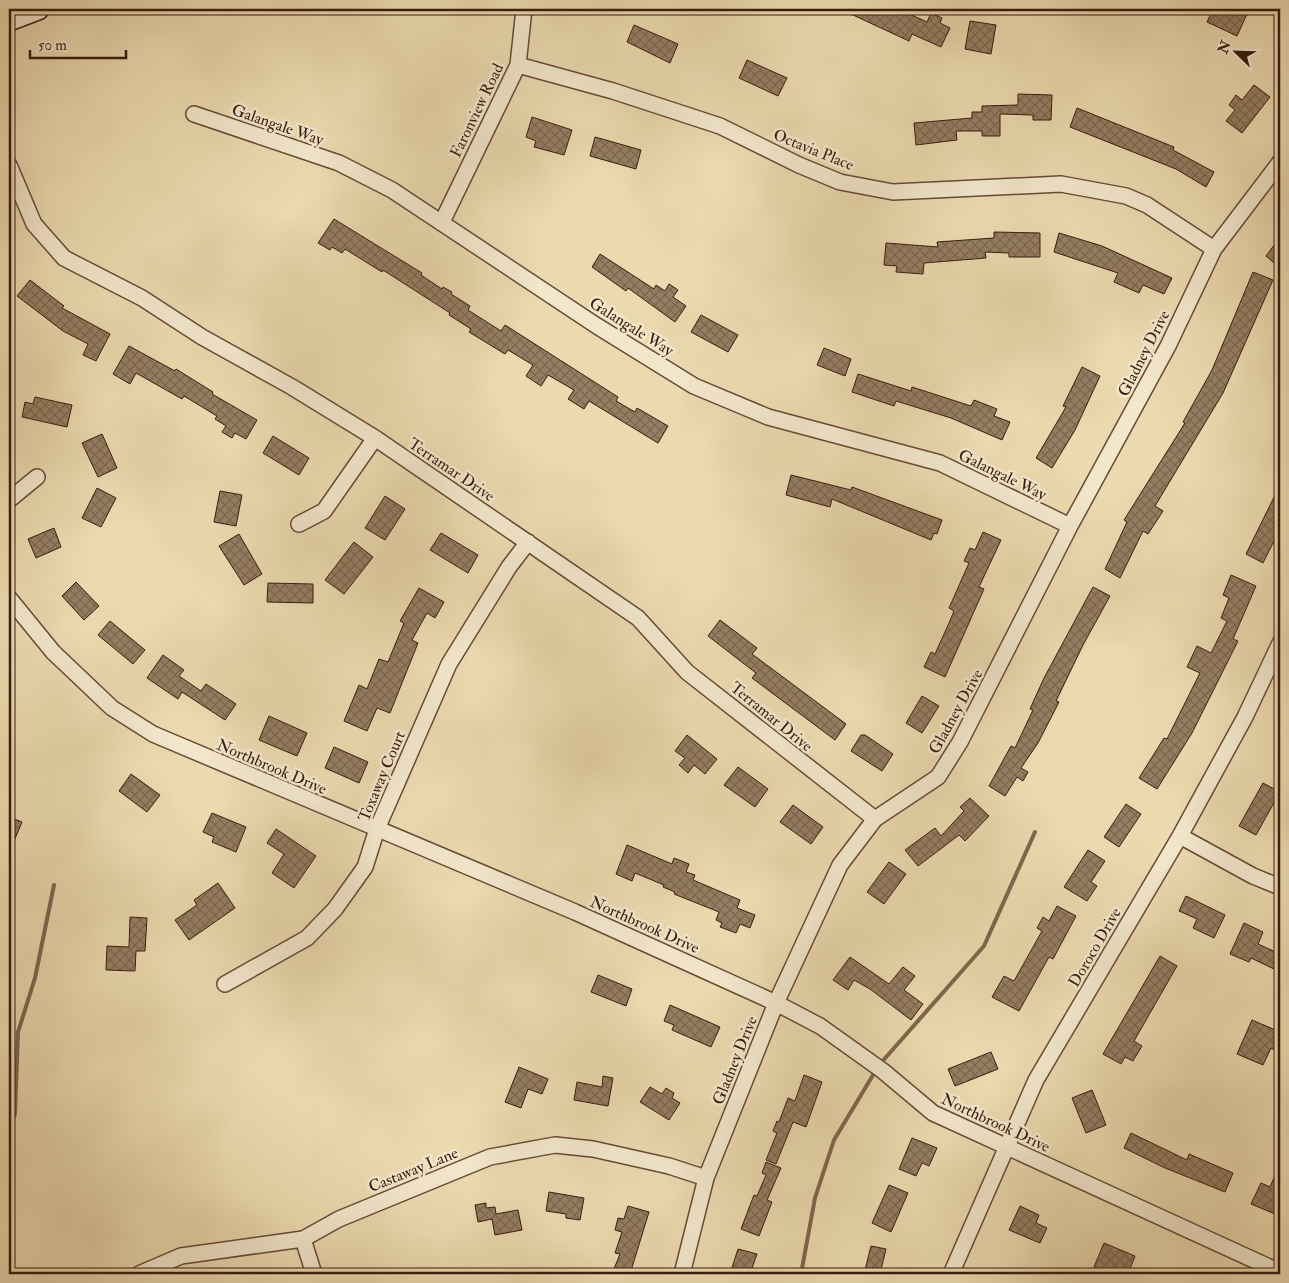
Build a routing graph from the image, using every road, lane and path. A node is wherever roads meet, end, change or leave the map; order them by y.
1 (38, 9) edge
2 (524, 9) edge
3 (9, 20) edge
4 (518, 65) junction
5 (194, 114) dead end
6 (1280, 162) edge
7 (9, 165) edge
8 (442, 222) junction
9 (1214, 249) junction
10 (375, 438) junction
11 (37, 477) dead end
12 (9, 500) edge
13 (299, 524) dead end
14 (1070, 526) junction
15 (528, 542) junction
16 (9, 598) edge
17 (1280, 643) edge
18 (875, 819) junction
19 (377, 829) junction
20 (1180, 836) junction
21 (1280, 887) edge
22 (225, 984) dead end
23 (776, 1003) junction
24 (1007, 1147) junction
25 (706, 1178) junction
26 (303, 1240) junction
27 (1280, 1272) edge
28 (139, 1274) edge
29 (314, 1274) edge
30 (682, 1274) edge
31 (951, 1274) edge

1 - 3 main road
2 - 4 street, Faronview Road
4 - 8 street, Faronview Road
4 - 9 street, Octavia Place
5 - 8 street, Galangale Way
6 - 9 street, Gladney Drive
7 - 10 street, Terramar Drive
8 - 14 street, Galangale Way
9 - 14 street, Gladney Drive
10 - 13 street
10 - 15 street, Terramar Drive
11 - 12 street
14 - 18 street, Gladney Drive
15 - 18 street, Terramar Drive
15 - 19 street, Toxaway Court
16 - 19 street, Northbrook Drive
17 - 20 street, Doroco Drive
18 - 23 street, Gladney Drive
19 - 22 street, Toxaway Court
19 - 23 street, Northbrook Drive
20 - 21 street
20 - 24 street, Doroco Drive
23 - 24 street, Northbrook Drive
23 - 25 street, Gladney Drive
24 - 27 street, Northbrook Drive
24 - 31 street, Doroco Drive
25 - 26 street, Castaway Lane
25 - 30 street, Gladney Drive
26 - 28 street, Castaway Lane
26 - 29 street

